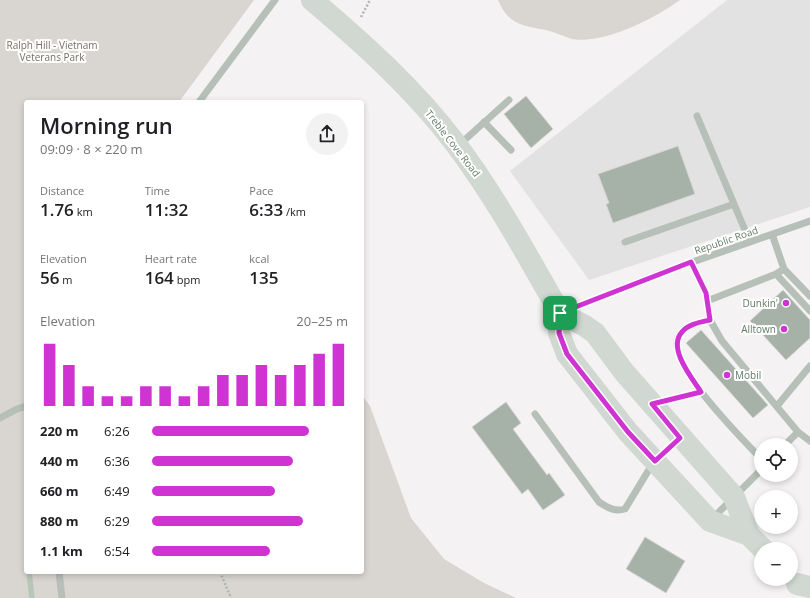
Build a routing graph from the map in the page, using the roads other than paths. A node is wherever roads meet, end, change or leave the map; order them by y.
1 (275, 0) edge
2 (312, 0) edge
3 (200, 100) edge
4 (509, 100) dead end
5 (698, 116) dead end
6 (484, 122) junction
7 (458, 146) junction
8 (511, 150) dead end
9 (734, 204) junction
10 (810, 221) edge
11 (772, 234) junction
12 (625, 242) dead end
13 (750, 242) junction
14 (691, 262) junction
15 (784, 268) junction
16 (776, 274) junction
17 (810, 296) edge
18 (707, 301) junction
19 (810, 311) edge
20 (560, 313) junction
21 (710, 320) junction
22 (810, 366) edge
23 (701, 392) junction
24 (652, 404) junction
25 (777, 406) junction
26 (24, 407) edge
27 (535, 414) dead end
28 (0, 418) edge
29 (798, 432) junction
30 (680, 438) junction
31 (792, 438) edge
32 (810, 441) edge
33 (754, 451) edge
34 (655, 461) junction
35 (754, 477) edge
36 (734, 497) junction
37 (710, 522) junction
38 (756, 542) edge
39 (59, 574) edge
40 (62, 598) edge

1 - 3 street
2 - 7 main road, Treble Cove Road
4 - 6 street
5 - 9 street
6 - 7 street
6 - 8 street
7 - 20 main road, Treble Cove Road
9 - 12 street
9 - 13 street
10 - 11 street, Republic Road
11 - 13 street, Republic Road
11 - 15 street
13 - 14 street, Republic Road
14 - 18 street
14 - 20 street, Republic Road
15 - 16 street
15 - 17 street
16 - 18 street
16 - 19 street
18 - 21 street
20 - 24 main road
20 - 34 main road
21 - 23 street
21 - 25 street
22 - 25 street
23 - 24 street
23 - 33 street
24 - 30 main road
25 - 29 street
26 - 28 street
27 - 34 street
29 - 31 street
29 - 32 street
30 - 34 main road
30 - 36 main road
34 - 37 main road
35 - 36 street
36 - 37 street
36 - 38 main road
37 - 38 main road
39 - 40 street

